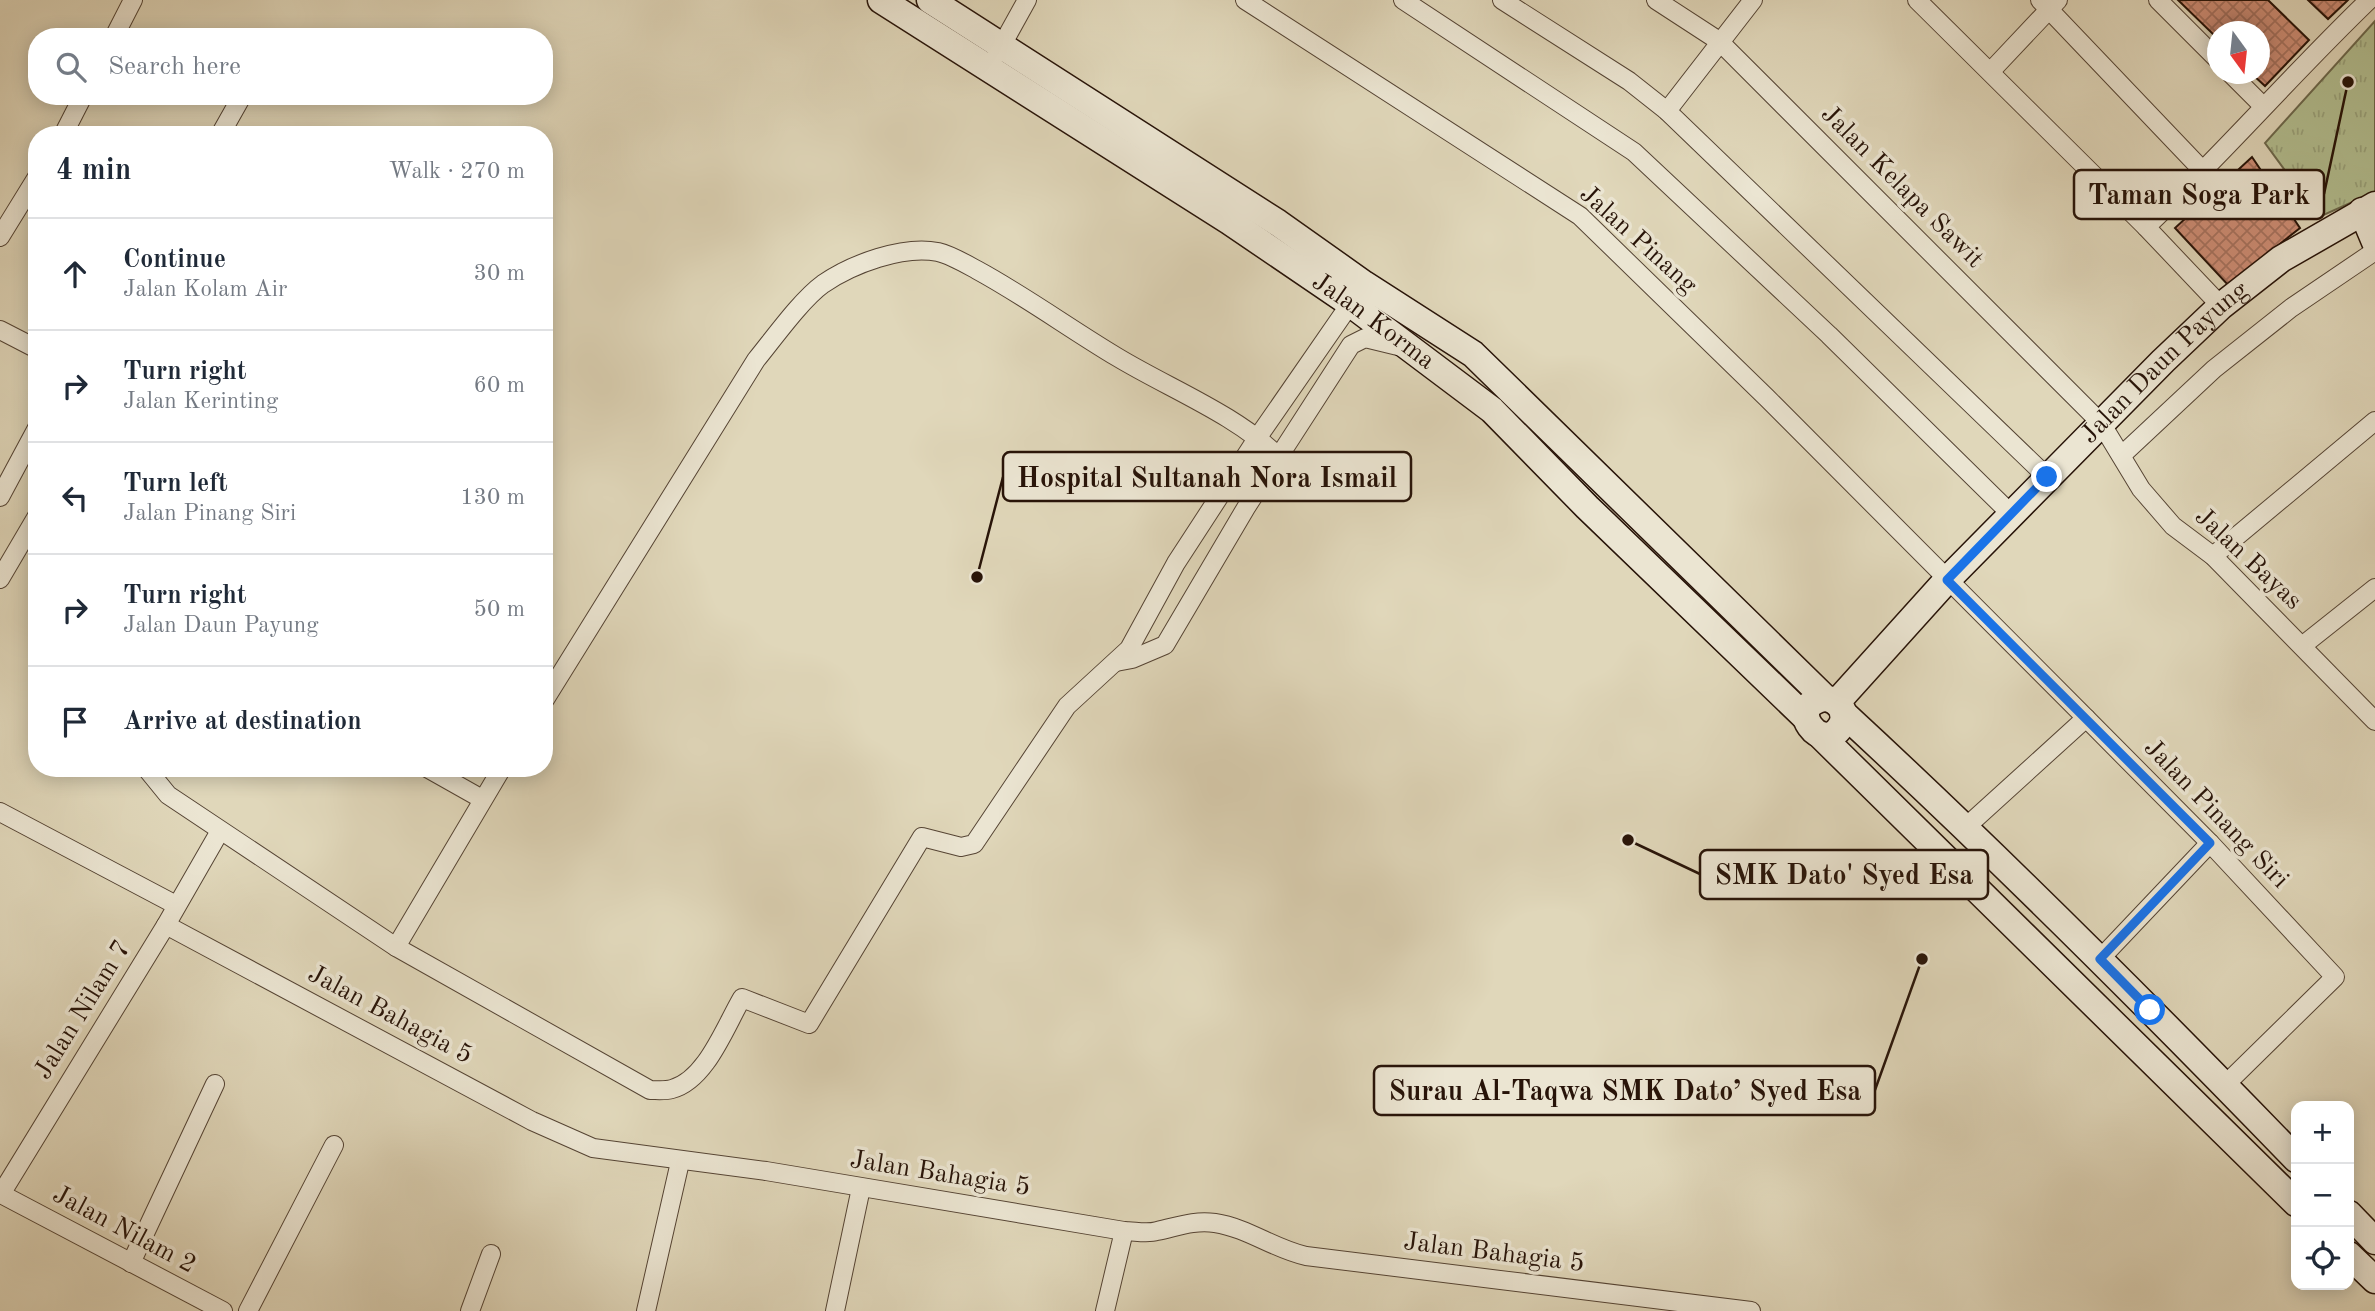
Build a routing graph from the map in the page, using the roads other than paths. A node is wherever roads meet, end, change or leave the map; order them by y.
1 (132, 0) edge
2 (881, 0) edge
3 (930, 0) edge
4 (1027, 0) edge
5 (1245, 0) edge
6 (1402, 0) edge
7 (1502, 0) edge
8 (1656, 0) edge
9 (1753, 0) edge
10 (1917, 0) edge
11 (2158, 0) edge
12 (2369, 0) edge
13 (2049, 3) edge
14 (118, 28) edge
15 (1719, 41) junction
16 (2207, 50) edge
17 (995, 58) junction
18 (1991, 71) junction
19 (2241, 84) edge
20 (78, 105) edge
21 (237, 105) edge
22 (2263, 106) junction
23 (1667, 111) junction
24 (68, 126) edge
25 (225, 126) edge
26 (2204, 172) junction
27 (28, 192) edge
28 (2368, 208) edge
29 (2146, 227) junction
30 (0, 237) edge
31 (2375, 242) edge
32 (2375, 251) edge
33 (1358, 294) junction
34 (2221, 306) junction
35 (0, 330) edge
36 (28, 344) edge
37 (1408, 349) junction
38 (2375, 421) edge
39 (2101, 423) junction
40 (1258, 437) junction
41 (28, 445) edge
42 (2122, 455) junction
43 (1279, 457) junction
44 (2047, 477) junction
45 (1232, 478) junction
46 (1254, 495) junction
47 (0, 497) edge
48 (2012, 515) junction
49 (28, 531) edge
50 (2213, 556) junction
51 (0, 579) edge
52 (1947, 580) junction
53 (2375, 588) edge
54 (2302, 646) junction
55 (1113, 663) junction
56 (553, 687) edge
57 (1835, 704) junction
58 (2086, 718) junction
59 (2375, 721) edge
60 (1813, 726) junction
61 (154, 777) edge
62 (443, 777) edge
63 (496, 777) edge
64 (482, 799) junction
65 (0, 812) edge
66 (1966, 827) junction
67 (220, 831) junction
68 (2210, 843) junction
69 (176, 905) junction
70 (166, 925) junction
71 (396, 947) junction
72 (2100, 959) junction
73 (215, 1084) dead end
74 (2225, 1085) junction
75 (334, 1145) dead end
76 (2291, 1154) edge
77 (680, 1161) junction
78 (861, 1188) junction
79 (1, 1194) edge
80 (2291, 1198) edge
81 (2354, 1219) edge
82 (1124, 1231) junction
83 (2375, 1241) edge
84 (491, 1254) dead end
85 (2354, 1260) edge
86 (131, 1263) junction
87 (2375, 1280) edge
88 (1615, 1294) junction
89 (223, 1311) edge
90 (248, 1311) edge
91 (470, 1311) edge
92 (646, 1311) edge
93 (835, 1311) edge
94 (1105, 1311) edge
95 (1608, 1311) edge
96 (1751, 1311) edge

1 - 14 street
2 - 17 street, Jalan Korma
3 - 17 street, Jalan Korma
4 - 17 street
5 - 52 street, Jalan Pinang
6 - 48 street
7 - 23 street
8 - 15 street, Jalan Kelapa Sawit
9 - 15 street
10 - 18 street
11 - 16 street
12 - 22 street
13 - 18 street
13 - 26 street
15 - 23 street
15 - 39 street, Jalan Kelapa Sawit
17 - 33 street, Jalan Korma
18 - 29 street
19 - 22 street
20 - 24 street
21 - 25 street
22 - 26 street
23 - 44 street
26 - 29 street
27 - 30 street
28 - 31 street
28 - 34 street, Jalan Daun Payung
29 - 34 street
32 - 42 street
33 - 37 street, Jalan Korma
33 - 40 street
33 - 57 street, Jalan Korma
34 - 39 street, Jalan Daun Payung
35 - 36 street
37 - 43 street
37 - 60 street, Jalan Korma
38 - 50 street
39 - 42 street, Jalan Bayas
39 - 44 street, Jalan Daun Payung
40 - 43 street
40 - 45 street
40 - 56 street
41 - 47 street
42 - 50 street, Jalan Bayas
43 - 46 street
44 - 48 street, Jalan Daun Payung
45 - 46 street
45 - 55 street
46 - 55 street
48 - 52 street, Jalan Daun Payung
49 - 51 street
50 - 54 street, Jalan Bayas
52 - 57 street, Jalan Daun Payung
52 - 58 street, Jalan Pinang Siri
53 - 54 street
54 - 59 street, Jalan Bayas
55 - 71 street
57 - 60 street, Jalan Daun Payung
57 - 66 street, Jalan Korma
58 - 66 street
58 - 68 street, Jalan Pinang Siri
60 - 80 street, Jalan Korma
61 - 67 street
62 - 64 street
63 - 64 street
64 - 71 street
65 - 69 street
66 - 72 street, Jalan Korma
67 - 69 street, Jalan Nilam 7
67 - 71 street
68 - 72 street
68 - 74 street, Jalan Pinang Siri
69 - 70 street, Jalan Nilam 7
70 - 77 street, Jalan Bahagia 5
70 - 79 street, Jalan Nilam 7
72 - 74 street, Jalan Korma
73 - 86 street
74 - 76 street, Jalan Korma
75 - 90 street
77 - 78 street, Jalan Bahagia 5
77 - 92 street
78 - 82 street, Jalan Bahagia 5
78 - 93 street
79 - 86 street, Jalan Nilam 2
81 - 83 street
82 - 88 street, Jalan Bahagia 5
82 - 94 street
84 - 91 street
85 - 87 street
86 - 89 street, Jalan Nilam 2
88 - 95 street
88 - 96 street, Jalan Bahagia 5

